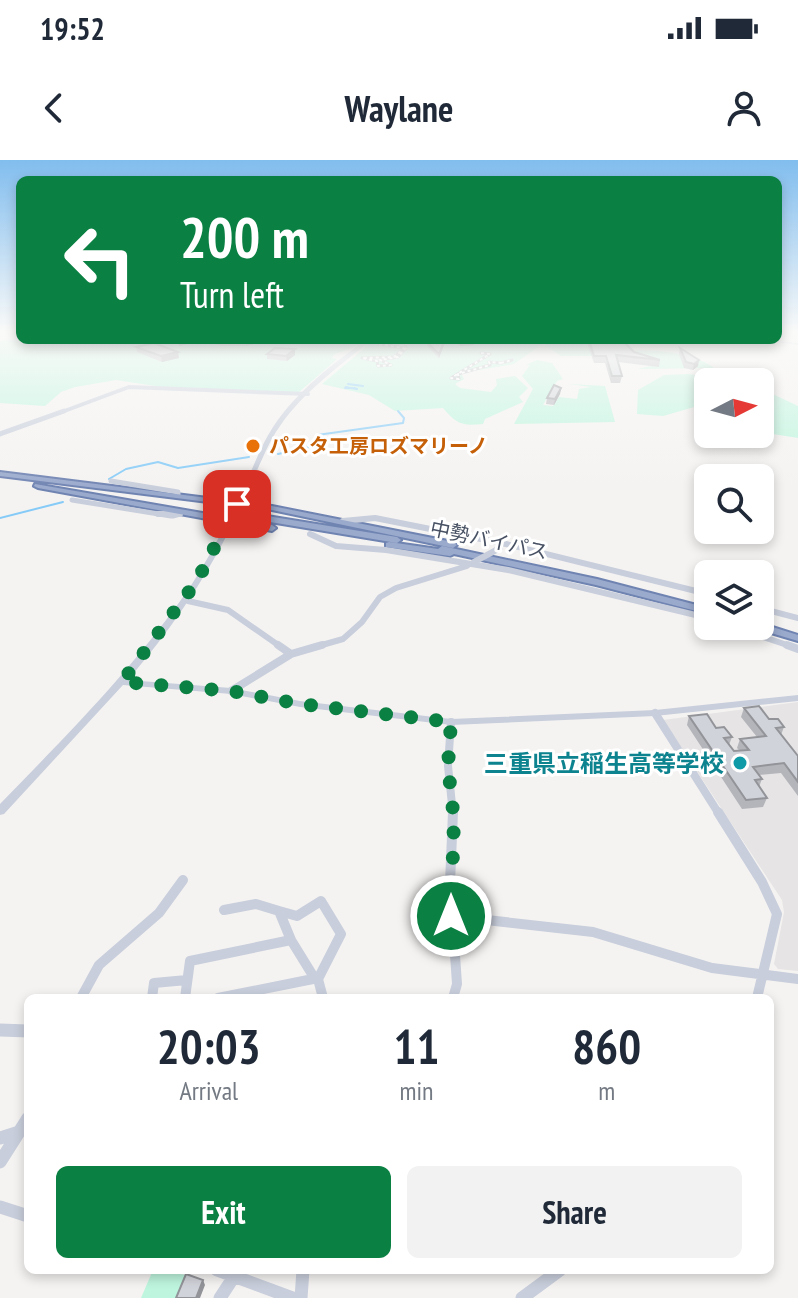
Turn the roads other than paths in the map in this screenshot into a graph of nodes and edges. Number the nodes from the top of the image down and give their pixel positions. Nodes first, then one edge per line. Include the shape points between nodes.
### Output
1 (317, 384) edge
2 (305, 394) junction
3 (0, 434) edge
4 (0, 476) edge
5 (111, 481) dead end
6 (31, 484) junction
7 (178, 495) junction
8 (72, 500) dead end
9 (241, 504) junction
10 (180, 514) junction
11 (343, 521) junction
12 (233, 522) junction
13 (453, 545) junction
14 (500, 548) dead end
15 (473, 561) junction
16 (694, 591) edge
17 (188, 601) junction
18 (694, 604) edge
19 (694, 605) edge
20 (774, 612) edge
21 (694, 614) edge
22 (798, 618) edge
23 (774, 629) edge
24 (798, 637) edge
25 (772, 640) edge
26 (798, 649) edge
27 (291, 654) junction
28 (135, 668) junction
29 (122, 682) junction
30 (231, 691) junction
31 (798, 698) edge
32 (655, 713) junction
33 (451, 722) junction
34 (0, 811) edge
35 (183, 880) dead end
36 (224, 910) dead end
37 (279, 911) junction
38 (451, 916) junction
39 (291, 940) junction
40 (762, 976) junction
41 (316, 979) junction
42 (798, 979) edge
43 (187, 980) junction
44 (83, 994) edge
45 (153, 994) edge
46 (185, 994) edge
47 (239, 994) edge
48 (322, 994) edge
49 (454, 994) edge
50 (758, 994) edge
51 (0, 1030) edge
52 (24, 1031) edge
53 (21, 1137) edge
54 (0, 1138) edge
55 (0, 1162) edge
56 (0, 1207) edge
57 (24, 1215) edge
58 (227, 1274) edge
59 (233, 1274) edge
60 (303, 1274) edge
61 (555, 1274) edge
62 (220, 1298) edge
63 (293, 1298) edge
64 (301, 1298) edge
65 (522, 1298) edge

1 - 2 street
2 - 3 street via 129,387
2 - 9 street
4 - 6 highway
4 - 6 highway via 211,509
4 - 7 highway
5 - 7 street
6 - 10 highway
7 - 9 highway
8 - 10 street
9 - 11 highway
9 - 12 street
10 - 12 highway
11 - 13 highway
11 - 16 street via 360,517 506,544
12 - 15 highway
12 - 17 street
12 - 28 street
13 - 15 highway, 中勢バイパス via 262,516
13 - 18 highway, 中勢バイパス via 599,575
14 - 15 street, bridge
15 - 19 highway, 中勢バイパス
15 - 21 street
15 - 27 street via 396,588 372,605 350,635
17 - 27 street via 228,610
17 - 28 street
20 - 22 street
23 - 24 highway
25 - 26 street
27 - 30 street
28 - 29 street
29 - 30 street
29 - 34 street
30 - 33 street
31 - 32 street
32 - 33 street
32 - 40 street via 777,914
33 - 38 street
35 - 44 street via 159,913 99,965
36 - 37 street via 256,904
37 - 39 street
37 - 41 street via 297,916 321,901 341,934
38 - 40 street via 593,932 712,968
38 - 49 street
39 - 41 street
39 - 43 street via 190,961
40 - 42 street
40 - 50 street
41 - 47 street
41 - 48 street
43 - 45 street via 154,983
43 - 46 street
51 - 52 street
53 - 54 street
53 - 55 street
56 - 57 street
58 - 62 street
59 - 63 street
60 - 64 street
61 - 65 street

